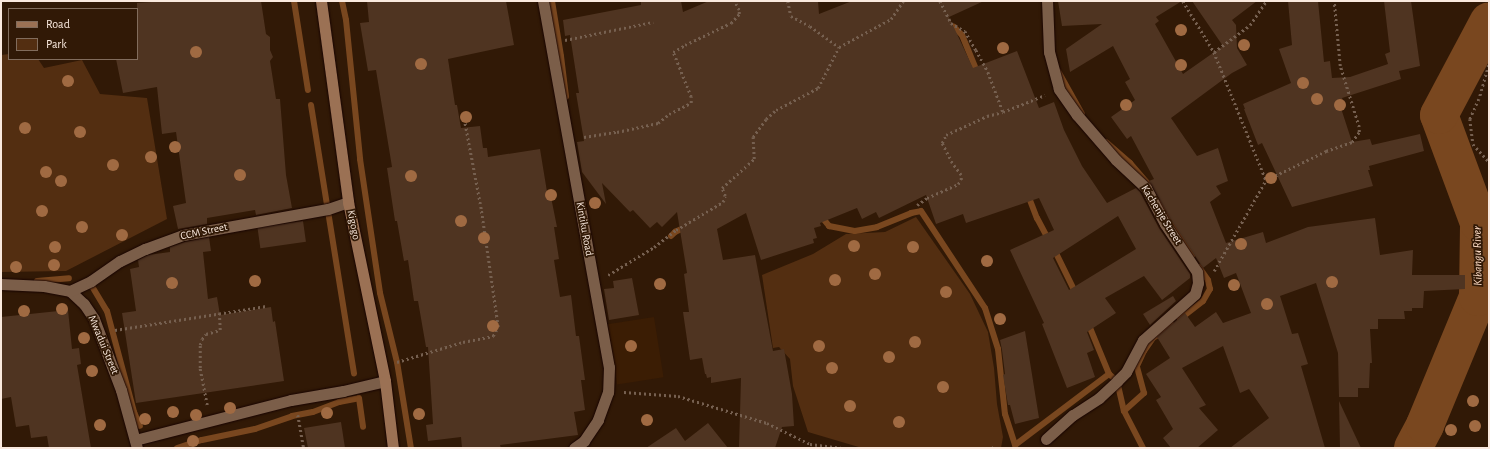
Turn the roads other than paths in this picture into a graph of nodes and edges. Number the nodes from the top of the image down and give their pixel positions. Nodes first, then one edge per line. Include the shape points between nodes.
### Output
1 (321, 1) edge
2 (543, 1) edge
3 (1047, 1) edge
4 (348, 202) junction
5 (1, 284) edge
6 (70, 291) junction
7 (385, 381) junction
8 (1046, 439) dead end
9 (136, 444) edge
10 (393, 448) edge
11 (574, 448) edge

1 - 4 main road, Kigogo
2 - 11 street, Kintiku Road via 609,368 608,392 598,420 584,442
3 - 8 street, Kachenje Street via 1049,52 1059,89 1097,139 1146,188 1165,224 1197,272 1197,291 1143,340 1126,372 1117,381
4 - 6 street, CCM Street via 328,209 183,235 120,261 92,281
4 - 7 main road, Kigogo
5 - 6 street via 44,286
6 - 9 street, Mwadui Street via 84,304 94,319 121,390
7 - 9 street via 291,400
7 - 10 main road, Kigogo

